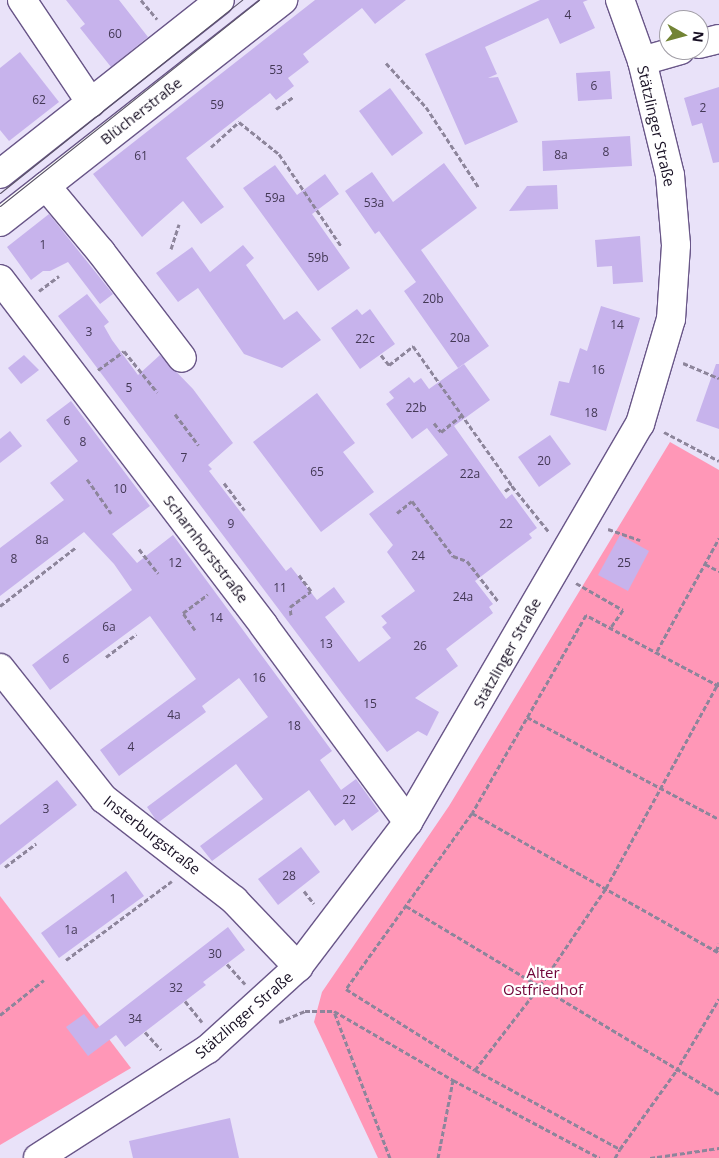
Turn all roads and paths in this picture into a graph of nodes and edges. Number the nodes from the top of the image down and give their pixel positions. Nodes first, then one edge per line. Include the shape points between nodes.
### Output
1 (22, 0) edge
2 (220, 0) edge
3 (283, 0) edge
4 (620, 0) edge
5 (659, 56) edge
6 (642, 61) junction
7 (386, 63) dead end
8 (293, 97) dead end
9 (91, 103) junction
10 (276, 109) dead end
11 (211, 147) dead end
12 (0, 174) edge
13 (46, 186) junction
14 (479, 188) dead end
15 (0, 222) edge
16 (180, 224) dead end
17 (341, 246) dead end
18 (171, 249) dead end
19 (0, 279) edge
20 (381, 354) dead end
21 (661, 354) junction
22 (182, 358) dead end
23 (719, 378) edge
24 (79, 383) junction
25 (157, 392) dead end
26 (175, 414) dead end
27 (462, 415) junction
28 (434, 423) dead end
29 (640, 424) junction
30 (198, 445) dead end
31 (719, 461) edge
32 (87, 479) dead end
33 (224, 483) dead end
34 (512, 486) junction
35 (505, 491) dead end
36 (244, 510) dead end
37 (111, 513) dead end
38 (397, 513) dead end
39 (581, 524) junction
40 (719, 538) edge
41 (640, 540) dead end
42 (75, 548) dead end
43 (139, 549) dead end
44 (559, 561) junction
45 (705, 564) junction
46 (719, 571) edge
47 (158, 573) dead end
48 (299, 574) dead end
49 (229, 579) junction
50 (498, 601) dead end
51 (0, 606) edge
52 (291, 615) dead end
53 (611, 627) junction
54 (194, 630) dead end
55 (136, 634) dead end
56 (657, 651) junction
57 (106, 657) dead end
58 (0, 668) edge
59 (719, 684) edge
60 (526, 717) junction
61 (662, 788) junction
62 (472, 812) junction
63 (719, 819) edge
64 (408, 822) junction
65 (36, 844) dead end
66 (5, 867) dead end
67 (191, 867) junction
68 (606, 888) junction
69 (406, 906) junction
70 (719, 944) edge
71 (717, 952) edge
72 (66, 960) dead end
73 (298, 967) junction
74 (44, 980) dead end
75 (540, 986) junction
76 (719, 999) edge
77 (334, 1011) junction
78 (0, 1015) edge
79 (279, 1022) dead end
80 (475, 1070) junction
81 (676, 1071) junction
82 (453, 1080) junction
83 (719, 1094) edge
84 (719, 1148) edge
85 (620, 1149) junction
86 (38, 1158) edge
87 (390, 1158) edge
88 (438, 1158) edge
89 (600, 1158) edge
90 (615, 1158) edge
91 (650, 1158) edge

1 - 9 street
2 - 9 street
3 - 13 street, Blücherstraße
4 - 6 street, Stätzlinger Straße
5 - 6 street
6 - 21 street, Stätzlinger Straße via 670,175 676,245 671,319
7 - 14 path via 426,107
8 - 10 path
9 - 12 street
11 - 17 path via 239,122 279,154
13 - 15 street, Blücherstraße
13 - 22 street
16 - 18 path
19 - 24 street, Scharnhorststraße
20 - 27 path via 388,365 413,346
21 - 23 path
21 - 29 street, Stätzlinger Straße
24 - 25 path via 124,351
24 - 49 street, Scharnhorststraße
26 - 30 path
27 - 28 path via 440,432
27 - 34 path
29 - 31 path via 672,435
29 - 39 street, Stätzlinger Straße
32 - 37 path
33 - 36 path
34 - 35 path
34 - 44 path
38 - 50 path via 412,501 453,556 467,561
39 - 41 path via 616,530
39 - 44 street, Stätzlinger Straße
40 - 45 path
42 - 51 path
43 - 47 path
44 - 53 path via 623,610
44 - 64 street, Stätzlinger Straße
45 - 46 path
45 - 56 path
48 - 52 path via 311,591 290,607
49 - 54 path via 183,614
49 - 64 street, Scharnhorststraße
53 - 56 path
53 - 60 path via 586,615
55 - 57 path
56 - 59 path
58 - 67 street, Insterburgstraße via 104,799
59 - 61 path
60 - 61 path
60 - 62 path
61 - 63 path
61 - 68 path
62 - 68 path
62 - 69 path
64 - 73 street, Stätzlinger Straße
65 - 66 path
67 - 72 path
67 - 73 street, Insterburgstraße via 234,900
68 - 71 path
68 - 75 path
69 - 75 path
69 - 80 path via 346,989
70 - 71 path
73 - 86 street, Stätzlinger Straße via 208,1049
74 - 78 path
75 - 80 path
75 - 81 path
76 - 81 path
77 - 79 path via 304,1011
77 - 82 path
77 - 87 path
80 - 85 path
81 - 83 path
81 - 85 path
82 - 88 path
82 - 89 path
84 - 91 path
85 - 90 path

